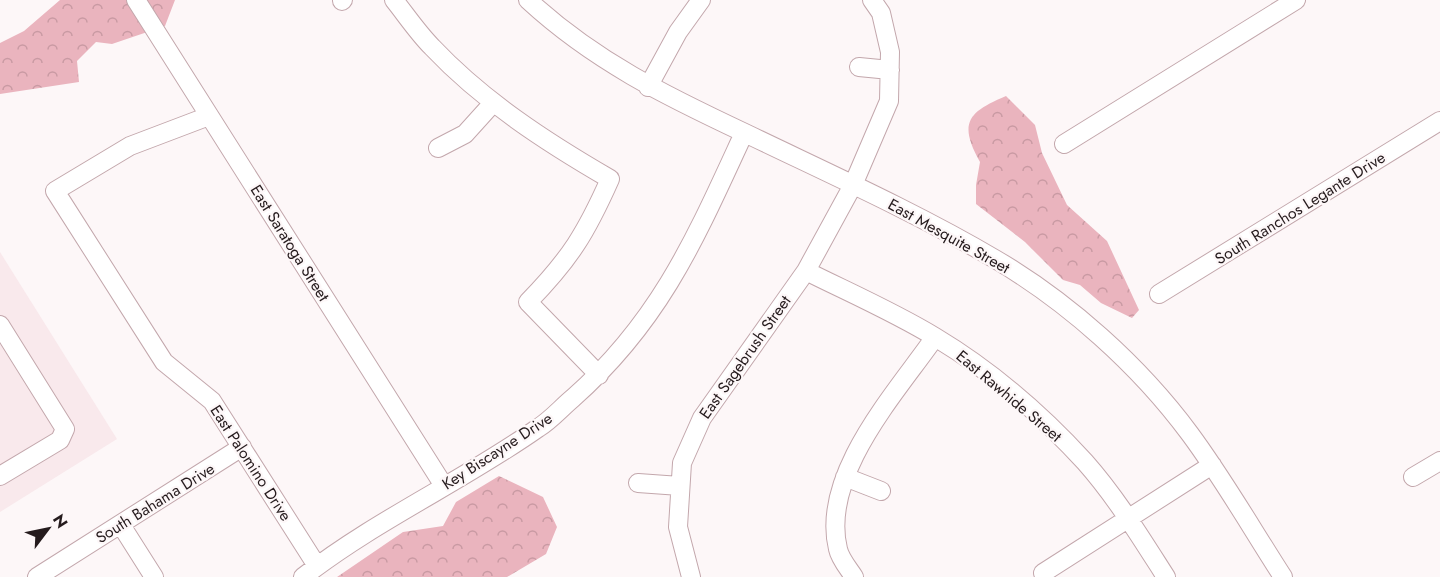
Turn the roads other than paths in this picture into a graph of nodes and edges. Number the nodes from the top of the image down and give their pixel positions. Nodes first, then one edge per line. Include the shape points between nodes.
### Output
1 (136, 0) edge
2 (394, 0) edge
3 (528, 0) edge
4 (700, 0) edge
5 (872, 0) edge
6 (1296, 0) edge
7 (859, 67) dead end
8 (890, 70) junction
9 (648, 87) junction
10 (493, 103) junction
11 (209, 116) junction
12 (1440, 121) edge
13 (744, 133) junction
14 (1064, 144) dead end
15 (438, 148) dead end
16 (853, 185) junction
17 (806, 270) junction
18 (1159, 294) dead end
19 (0, 325) edge
20 (935, 337) junction
21 (600, 375) junction
22 (242, 447) junction
23 (1440, 460) edge
24 (1212, 465) junction
25 (0, 476) edge
26 (845, 477) junction
27 (1413, 477) dead end
28 (638, 483) dead end
29 (444, 486) junction
30 (680, 486) junction
31 (881, 490) dead end
32 (1129, 519) junction
33 (120, 525) junction
34 (310, 572) edge
35 (1043, 573) dead end
36 (37, 577) edge
37 (154, 577) edge
38 (691, 577) edge
39 (854, 577) edge
40 (1166, 577) edge
41 (1283, 577) edge

1 - 11 street, East Saratoga Street
2 - 10 street via 432,47
3 - 9 street, East Mesquite Street via 586,48
4 - 9 street
5 - 8 street, East Sagebrush Street via 881,13
6 - 14 street
7 - 8 street
8 - 16 street, East Sagebrush Street via 889,101
9 - 13 street, East Mesquite Street
10 - 15 street via 465,134
10 - 21 street via 548,143 610,179 587,231 559,270 528,302
11 - 22 street, East Palomino Drive via 130,146 55,191 164,362 212,401
11 - 29 street, East Saratoga Street
12 - 18 street, South Ranchos Legante Drive
13 - 16 street, East Mesquite Street
13 - 21 street, Key Biscayne Drive via 670,284 646,321
16 - 17 street, East Sagebrush Street
16 - 24 street, East Mesquite Street via 974,247 1052,298 1133,369 1188,431
17 - 20 street, East Rawhide Street
17 - 30 street, East Sagebrush Street via 702,418 682,463
19 - 25 street via 65,429 60,440
20 - 26 street via 860,445
20 - 32 street, East Rawhide Street via 1043,420 1086,463
21 - 29 street, Key Biscayne Drive via 539,428
22 - 33 street, South Bahama Drive
22 - 34 street, East Palomino Drive
23 - 27 street
24 - 32 street
24 - 41 street, East Mesquite Street
26 - 31 street
26 - 39 street via 834,522 838,552
28 - 30 street
29 - 34 street, Key Biscayne Drive
30 - 38 street, East Sagebrush Street via 678,527
32 - 35 street
32 - 40 street, East Rawhide Street
33 - 36 street, South Bahama Drive
33 - 37 street

